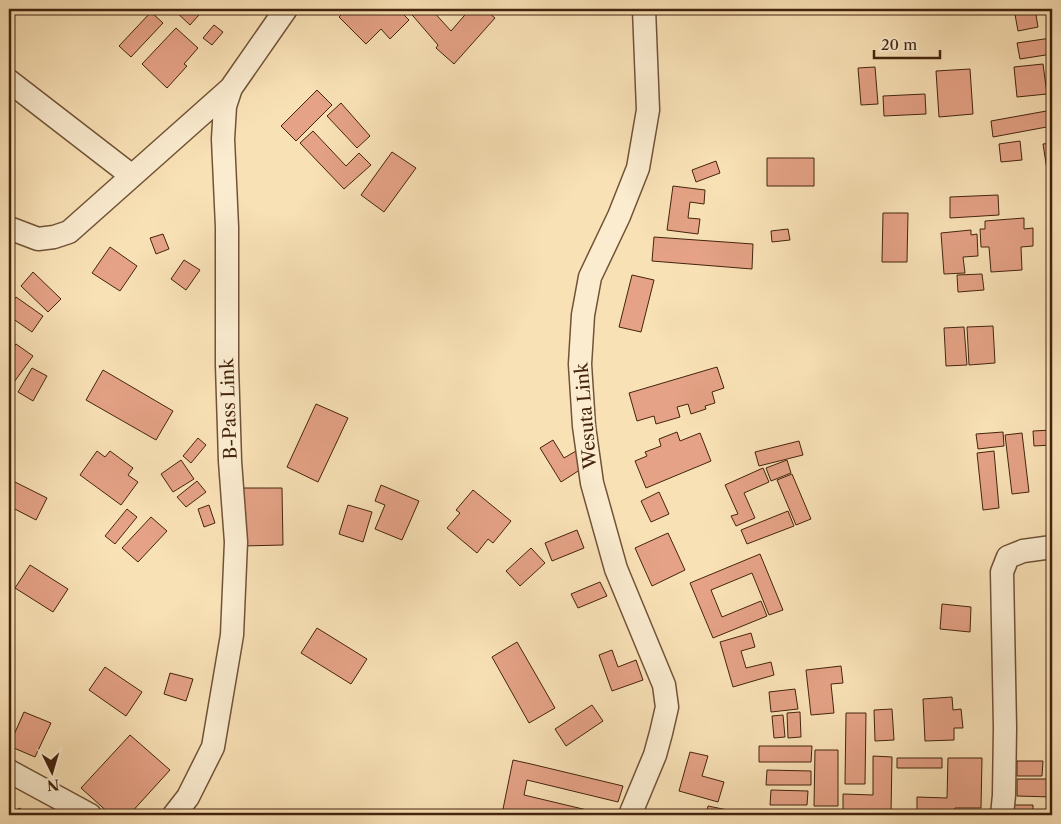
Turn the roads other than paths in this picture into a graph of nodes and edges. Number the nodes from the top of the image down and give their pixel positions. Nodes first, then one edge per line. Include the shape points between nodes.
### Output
1 (286, 9) edge
2 (644, 9) edge
3 (9, 82) edge
4 (231, 88) junction
5 (132, 176) junction
6 (9, 228) edge
7 (1052, 547) edge
8 (9, 771) edge
9 (90, 815) edge
10 (174, 815) edge
11 (630, 815) edge
12 (1002, 815) edge

1 - 4 street, B-Pass Link
2 - 11 street, Wesuta Link via 648,110 638,168 590,277 583,315 580,364 592,483 616,570 664,685 667,707 655,755
3 - 5 street
4 - 5 street
4 - 10 street, B-Pass Link via 225,106 223,139 230,461 236,542 232,635 213,747 188,797
5 - 6 street via 69,232 38,239
7 - 12 street via 1023,550 1008,557 1002,572 1005,728
8 - 9 street

